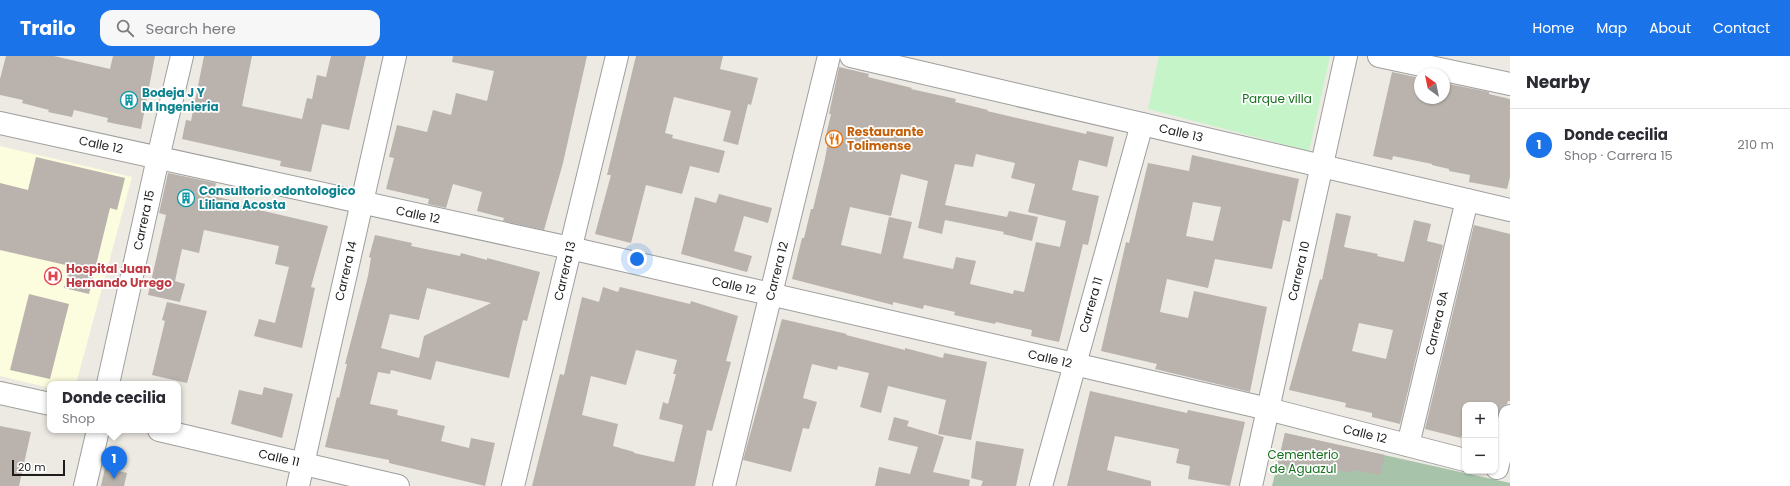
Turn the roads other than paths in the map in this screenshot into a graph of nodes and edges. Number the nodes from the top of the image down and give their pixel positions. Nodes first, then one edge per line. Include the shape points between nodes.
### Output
1 (182, 56) edge
2 (394, 56) edge
3 (617, 56) edge
4 (829, 56) edge
5 (851, 56) edge
6 (1346, 56) edge
7 (1379, 56) edge
8 (1510, 84) edge
9 (0, 123) edge
10 (1142, 124) junction
11 (158, 158) junction
12 (1322, 166) junction
13 (1467, 200) junction
14 (362, 202) junction
15 (1510, 210) edge
16 (570, 248) junction
17 (771, 295) junction
18 (1074, 364) junction
19 (109, 381) edge
20 (0, 393) edge
21 (47, 403) edge
22 (1268, 409) junction
23 (1510, 416) edge
24 (97, 433) edge
25 (172, 433) edge
26 (1408, 445) junction
27 (1462, 459) edge
28 (303, 464) junction
29 (1501, 469) edge
30 (85, 486) edge
31 (298, 486) edge
32 (398, 486) edge
33 (513, 486) edge
34 (724, 486) edge
35 (1041, 486) edge
36 (1251, 486) edge

1 - 11 street, Carrera 15
2 - 14 street, Carrera 14
3 - 16 street, Carrera 13
4 - 17 street, Carrera 12
5 - 10 street, Calle 13
6 - 12 street, Carrera 10
7 - 8 street
9 - 11 street, Calle 12
10 - 12 street, Calle 13
10 - 18 street, Carrera 11
11 - 14 street, Calle 12
11 - 19 street, Carrera 15
12 - 13 street, Calle 13
12 - 22 street, Carrera 10
13 - 15 street, Calle 13
13 - 26 street, Carrera 9A
14 - 16 street, Calle 12
14 - 28 street, Carrera 14
16 - 17 street, Calle 12
16 - 33 street, Carrera 13
17 - 18 street, Calle 12
17 - 34 street, Carrera 12
18 - 22 street, Calle 12
18 - 35 street, Carrera 11
20 - 21 street
22 - 26 street, Calle 12
22 - 36 street, Carrera 10
23 - 29 street
24 - 30 street
25 - 28 street, Calle 11
26 - 27 street, Calle 12
28 - 31 street, Carrera 14
28 - 32 street, Calle 11

